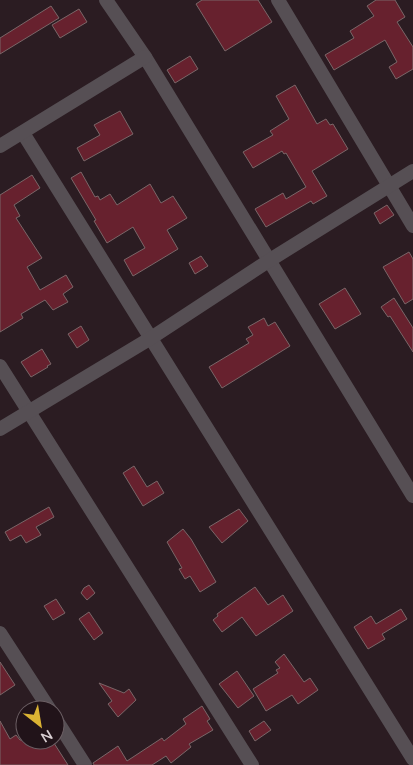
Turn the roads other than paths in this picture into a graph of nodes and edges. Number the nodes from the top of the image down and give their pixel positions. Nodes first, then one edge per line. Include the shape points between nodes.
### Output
1 (106, 0) edge
2 (278, 0) edge
3 (145, 57) junction
4 (23, 132) junction
5 (0, 146) edge
6 (413, 171) edge
7 (389, 186) junction
8 (413, 226) edge
9 (270, 260) junction
10 (151, 338) junction
11 (0, 366) edge
12 (28, 412) junction
13 (0, 429) edge
14 (413, 496) edge
15 (0, 633) edge
16 (44, 700) edge
17 (65, 734) edge
18 (413, 759) edge
19 (85, 765) edge
20 (252, 765) edge

1 - 3 street
2 - 7 street
3 - 4 street
3 - 9 street
4 - 5 street
4 - 10 street
6 - 7 street
7 - 8 street
7 - 9 street
9 - 10 street
9 - 14 street
10 - 12 street
10 - 18 street
11 - 12 street
12 - 13 street
12 - 20 street
15 - 16 street
17 - 19 street

